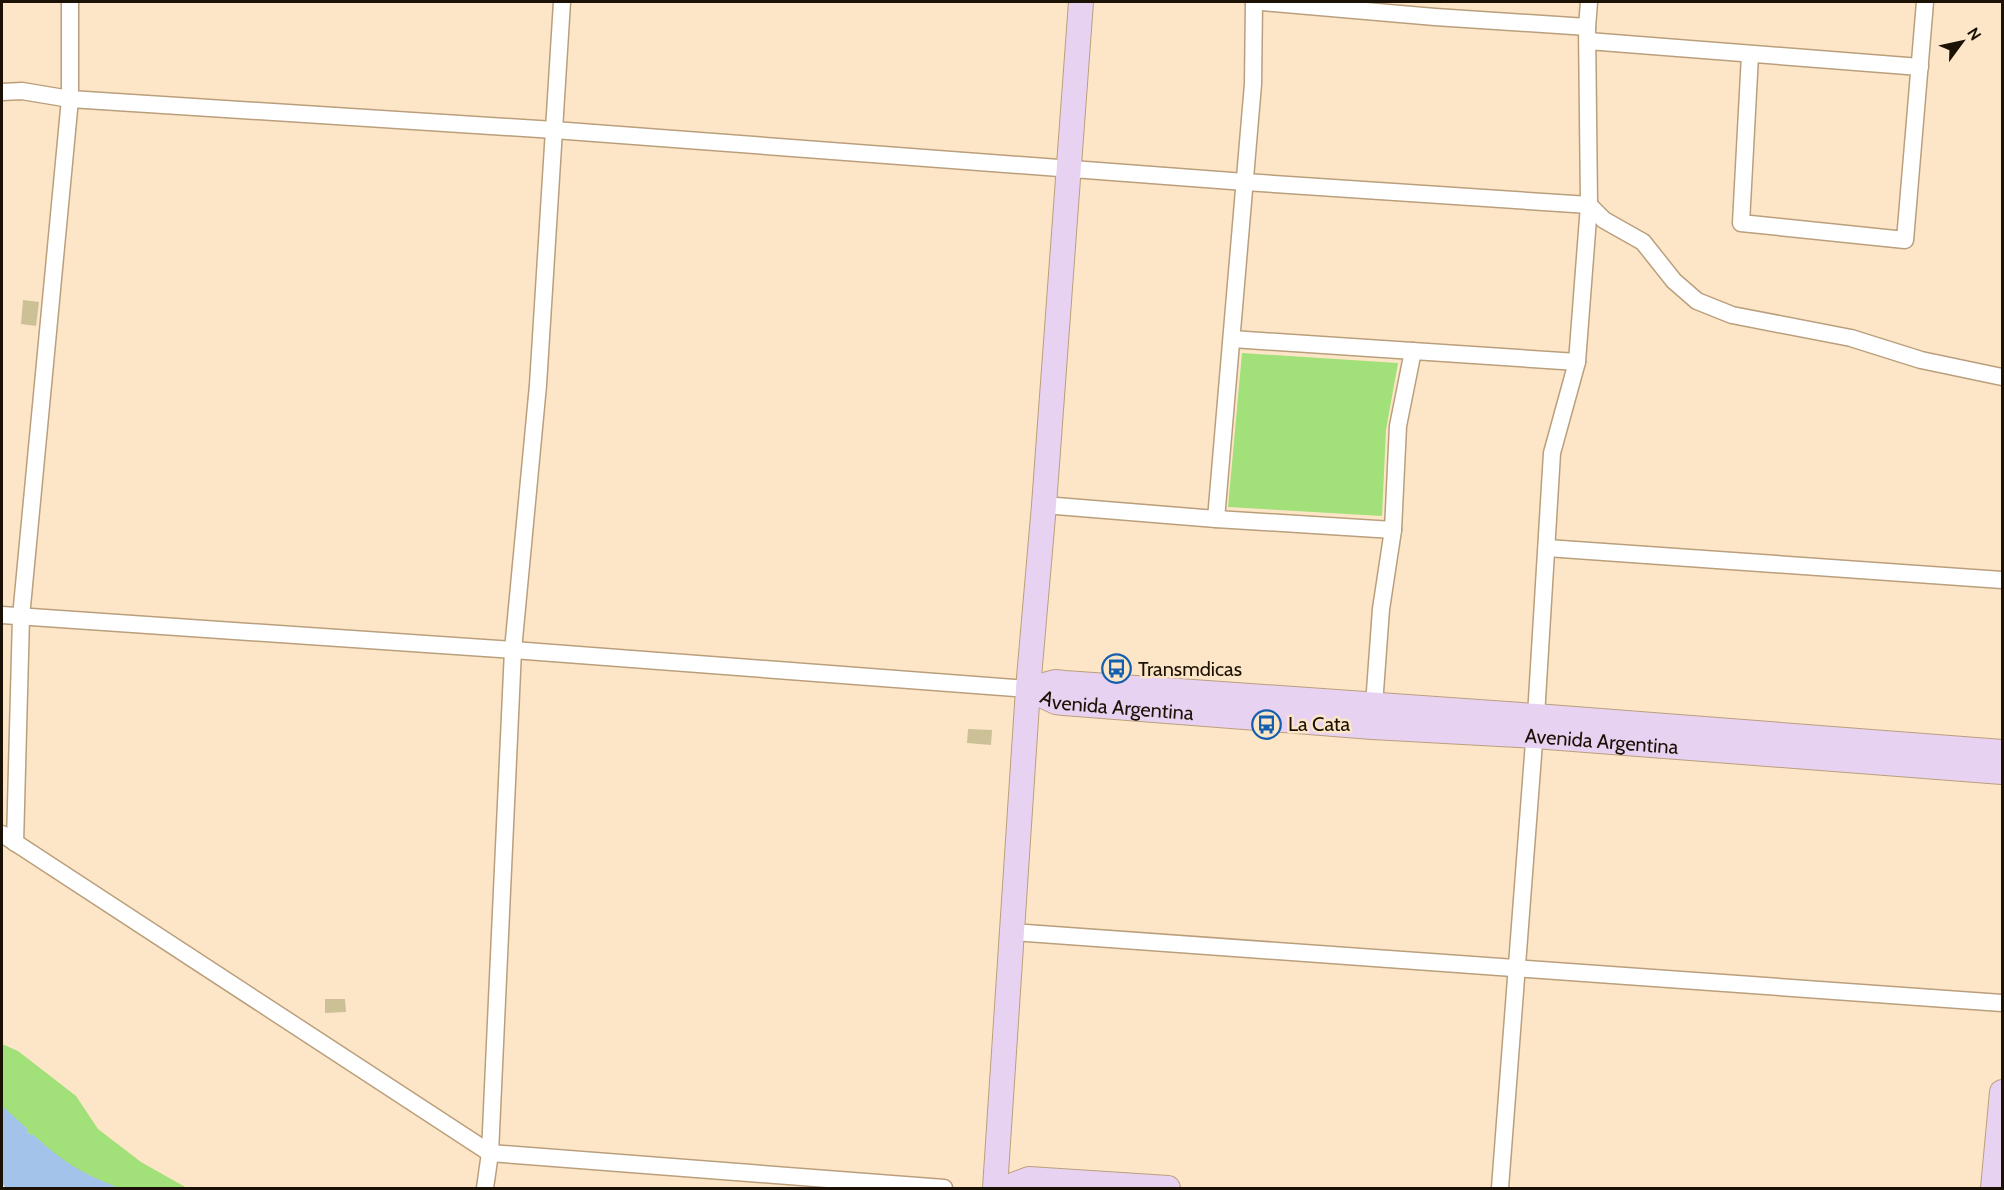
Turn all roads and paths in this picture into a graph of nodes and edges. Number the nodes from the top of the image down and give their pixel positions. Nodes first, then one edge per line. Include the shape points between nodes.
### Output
1 (70, 2) edge
2 (562, 2) edge
3 (1081, 2) edge
4 (1254, 2) edge
5 (1262, 2) edge
6 (1589, 2) edge
7 (1924, 2) edge
8 (1434, 9) edge
9 (1588, 34) junction
10 (1750, 55) junction
11 (1920, 67) junction
12 (2, 92) edge
13 (70, 99) junction
14 (554, 130) junction
15 (1069, 169) junction
16 (1245, 182) junction
17 (1589, 205) junction
18 (1232, 339) junction
19 (1413, 351) junction
20 (1577, 362) junction
21 (2002, 377) edge
22 (1044, 505) junction
23 (1216, 519) junction
24 (1393, 530) junction
25 (1547, 548) junction
26 (2002, 580) edge
27 (2, 615) edge
28 (21, 617) junction
29 (513, 650) junction
30 (1028, 689) junction
31 (1374, 705) junction
32 (1535, 726) junction
33 (2002, 752) edge
34 (2002, 772) edge
35 (8, 838) edge
36 (1012, 932) junction
37 (1518, 969) junction
38 (2002, 1003) edge
39 (2002, 1092) edge
40 (490, 1153) junction
41 (485, 1188) edge
42 (944, 1188) edge
43 (995, 1188) edge
44 (1005, 1188) edge
45 (1165, 1188) edge
46 (1500, 1188) edge
47 (1993, 1188) edge

1 - 13 street
2 - 14 street
3 - 15 main road
4 - 16 street via 1253,84
5 - 8 street
6 - 9 street
7 - 11 street
8 - 9 street
9 - 10 street
9 - 17 street
10 - 11 street
10 - 11 street via 1741,223 1905,240
12 - 13 street via 22,91
13 - 14 street
13 - 28 street
14 - 15 street
14 - 29 street via 538,385
15 - 16 street
15 - 22 main road
16 - 17 street
16 - 18 street
17 - 20 street
17 - 21 street via 1605,220 1643,242 1674,281 1697,301 1732,315 1851,338 1921,360
18 - 19 street
18 - 23 street
19 - 20 street
19 - 24 street via 1398,426
20 - 25 street via 1552,453
22 - 23 street
22 - 30 main road
23 - 24 street
24 - 31 street via 1381,609
25 - 26 street
25 - 32 street
27 - 28 street
28 - 29 street
28 - 35 street
29 - 30 street
29 - 40 street
30 - 31 main road, Avenida Argentina via 1055,682
30 - 32 main road, Avenida Argentina via 1064,703 1361,726
30 - 36 main road
31 - 32 main road, Avenida Argentina
32 - 33 main road, Avenida Argentina
32 - 34 main road, Avenida Argentina
32 - 37 street
35 - 40 street
36 - 37 street
36 - 43 main road
37 - 38 street
37 - 46 street
39 - 47 main road
40 - 41 street
40 - 42 street
44 - 45 main road via 1029,1179

